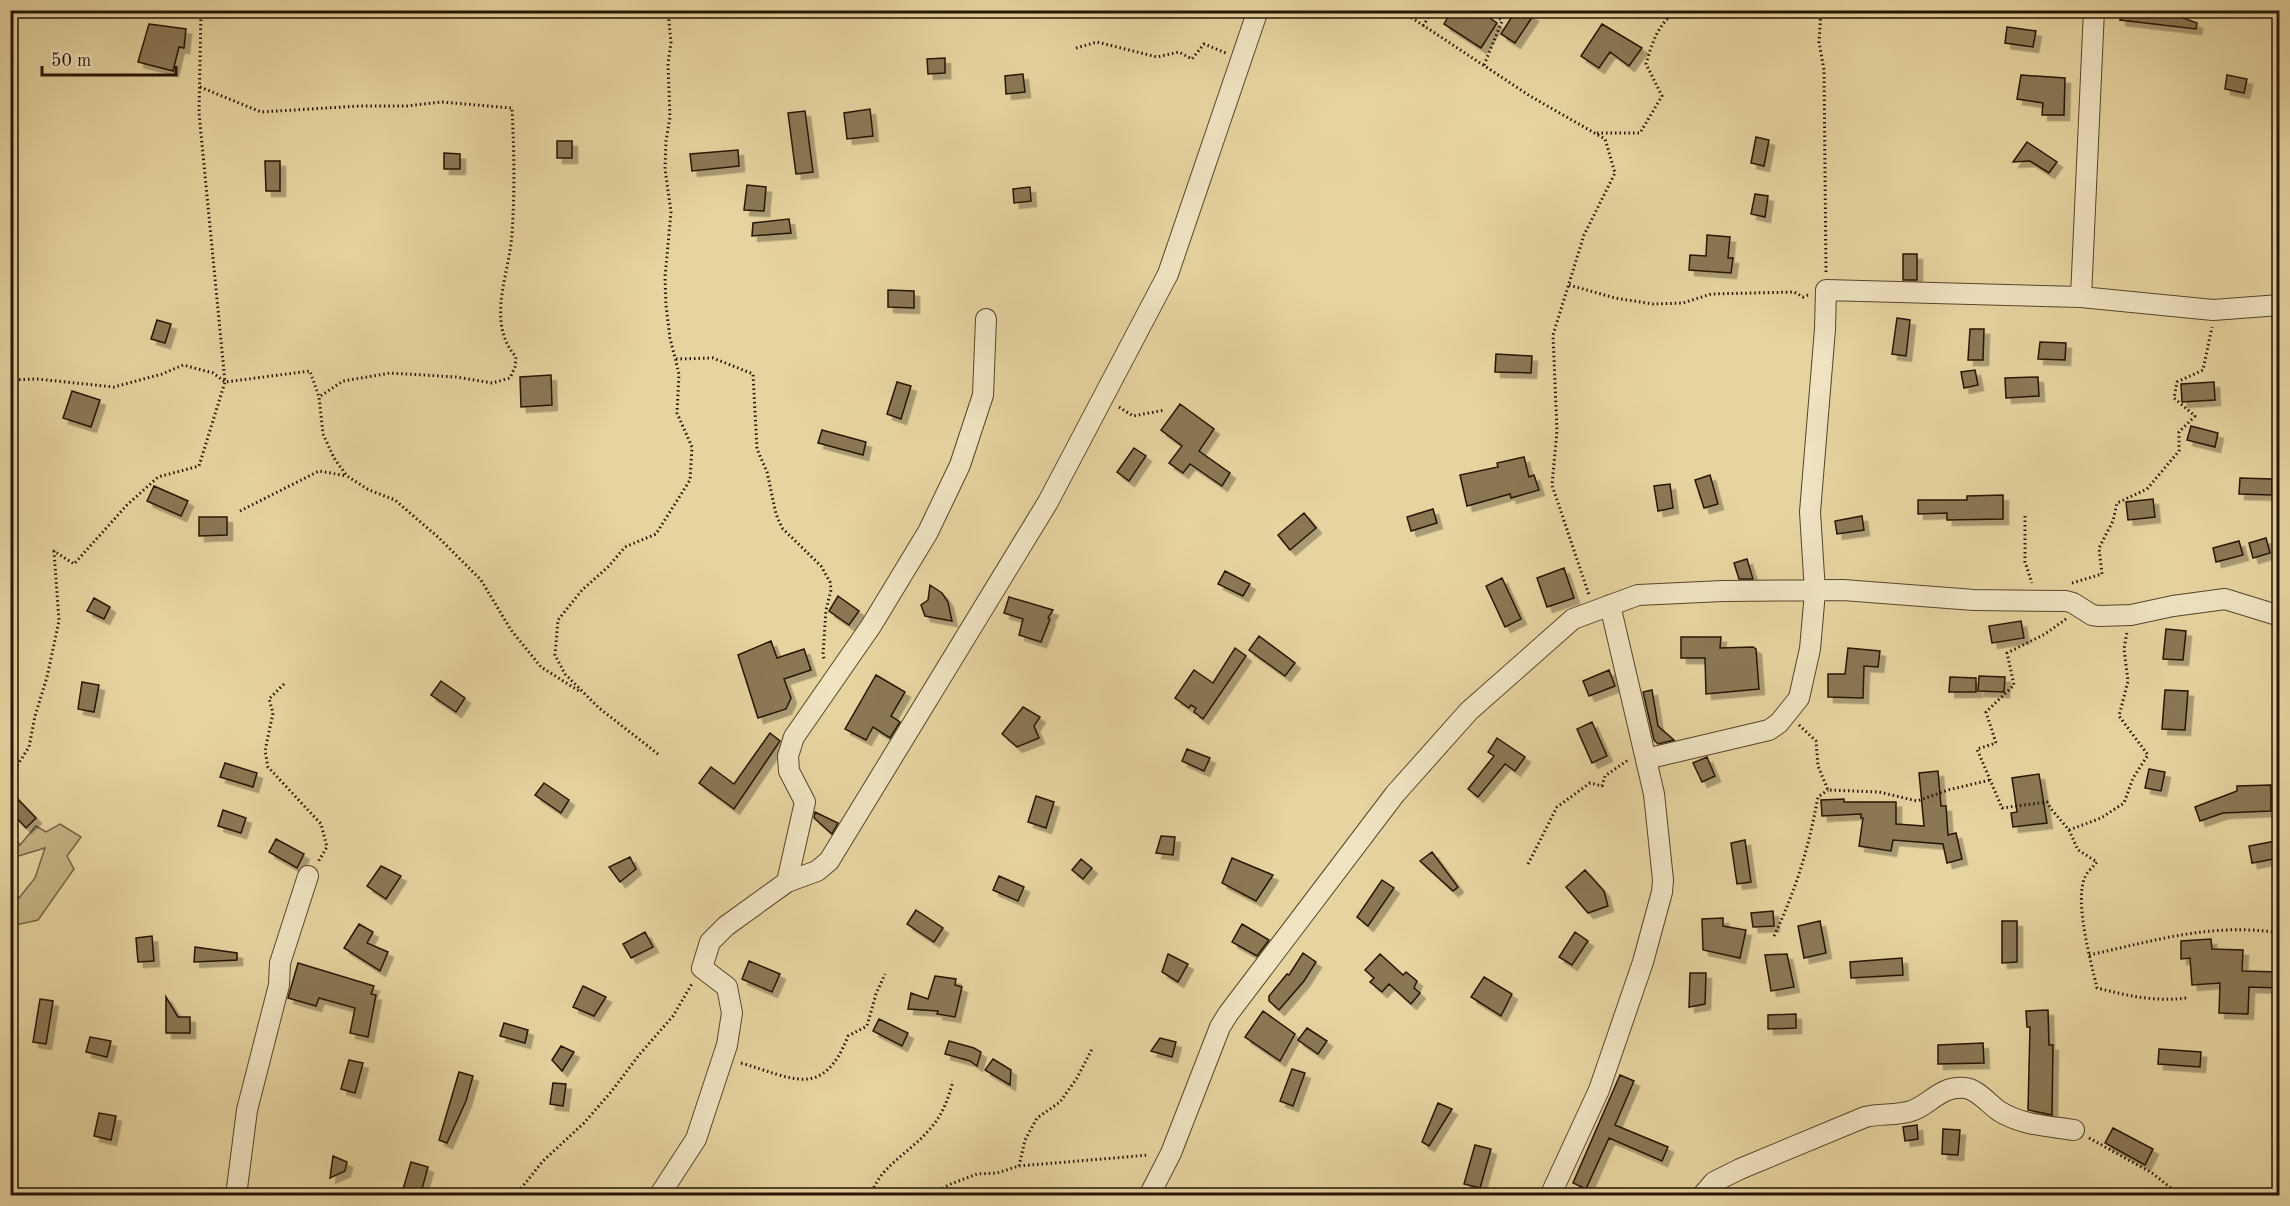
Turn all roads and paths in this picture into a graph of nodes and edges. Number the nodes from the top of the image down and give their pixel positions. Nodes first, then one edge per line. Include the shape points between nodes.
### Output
1 (201, 10) edge
2 (1258, 10) edge
3 (1400, 10) edge
4 (1433, 10) edge
5 (1492, 10) edge
6 (1680, 10) edge
7 (1821, 10) edge
8 (2094, 10) edge
9 (668, 11) edge
10 (1423, 26) junction
11 (1076, 48) dead end
12 (1241, 59) junction
13 (1484, 65) junction
14 (200, 87) junction
15 (1595, 133) junction
16 (1569, 285) junction
17 (1826, 290) junction
18 (2081, 297) junction
19 (2280, 305) edge
20 (2213, 310) junction
21 (986, 319) dead end
22 (676, 359) junction
23 (10, 380) edge
24 (225, 382) junction
25 (319, 397) junction
26 (1102, 402) junction
27 (1165, 410) dead end
28 (347, 476) junction
29 (240, 511) dead end
30 (2025, 516) dead end
31 (1815, 592) junction
32 (2038, 602) junction
33 (2077, 605) junction
34 (1602, 608) junction
35 (2131, 615) junction
36 (2280, 616) edge
37 (284, 684) dead end
38 (831, 684) junction
39 (586, 696) junction
40 (1799, 698) junction
41 (1644, 753) junction
42 (658, 754) dead end
43 (10, 777) edge
44 (1990, 780) junction
45 (1828, 790) junction
46 (2069, 830) junction
47 (1528, 864) dead end
48 (308, 876) joint
49 (787, 882) junction
50 (2280, 933) edge
51 (1774, 936) dead end
52 (2089, 955) junction
53 (702, 968) junction
54 (885, 974) dead end
55 (2187, 998) dead end
56 (1092, 1049) dead end
57 (721, 1061) junction
58 (953, 1081) dead end
59 (2074, 1130) joint
60 (1171, 1153) junction
61 (1019, 1166) junction
62 (518, 1192) dead end
63 (236, 1196) edge
64 (659, 1196) edge
65 (871, 1196) edge
66 (931, 1196) edge
67 (1149, 1196) edge
68 (1550, 1196) edge
69 (1702, 1196) edge
70 (2181, 1196) edge

1 - 14 path
2 - 12 street
3 - 10 path
4 - 10 path
5 - 13 path via 1502,21
6 - 15 path via 1654,36 1646,64 1662,96 1640,133
7 - 17 path
8 - 18 street
9 - 22 path via 670,117 665,169 671,200 666,305
10 - 13 path
11 - 12 path via 1097,42 1157,57 1179,52 1192,59 1204,44
12 - 26 street via 1168,274
13 - 15 path
14 - 24 path via 199,113
14 - 25 path via 261,112 441,102 512,108 513,233 500,294 505,339 516,357 510,378 492,383 390,373 344,381
15 - 16 path via 1605,139 1615,173 1584,236
16 - 17 path via 1653,304 1683,303 1711,294 1794,292 1803,297
16 - 34 path via 1553,335 1557,431 1552,485
17 - 18 street
17 - 31 street via 1810,512
18 - 20 street
19 - 20 street
20 - 33 path via 2203,370 2177,382 2174,398 2195,416 2179,432 2179,451 2147,489 2117,503 2100,548 2102,574 2072,582
21 - 38 street via 983,395 960,465 922,542 872,626
22 - 38 path via 712,358 753,374 757,449 767,472 776,514 782,528 821,566 830,582 823,654
22 - 39 path via 677,413 692,447 690,480 656,534 625,547 558,620 555,655 565,674
23 - 24 path via 114,387 183,364 213,373
24 - 25 path via 310,371
24 - 43 path via 199,466 158,477 74,564 54,550 59,621 29,747
25 - 28 path via 323,434
26 - 27 path via 1133,416
26 - 49 street via 1048,502 829,861 817,871
28 - 29 path via 319,471
28 - 39 path via 395,500 439,538 481,580 511,630 541,667
30 - 32 path via 2025,562
31 - 32 street via 1843,590
31 - 34 street via 1638,595
31 - 40 street via 1810,649
32 - 33 street
33 - 35 street via 2092,615
33 - 44 path via 2045,634 2007,653 2014,685 1986,712 1996,743 1977,749
34 - 41 street
34 - 60 street via 1573,619 1469,711 1395,794 1228,1014
35 - 36 street via 2225,599
35 - 46 path via 2124,649 2128,681 2119,716 2148,755 2133,778 2124,803 2101,818
37 - 48 path via 269,699 273,713 265,751 268,767 321,824 327,847
38 - 49 street via 794,737 788,756 789,771 805,802
39 - 42 path
40 - 41 street via 1769,730
40 - 45 path via 1799,725 1816,741 1818,766
41 - 47 path via 1605,776 1602,786 1590,783 1557,807
41 - 68 street via 1654,795 1662,892 1643,962 1599,1090
44 - 45 path via 1917,801 1879,792
44 - 46 path via 2002,808 2047,802
45 - 51 path via 1818,797 1808,850
46 - 52 path via 2078,850 2097,862 2085,877 2080,899
48 - 63 street via 280,963 279,985 247,1110
49 - 53 street via 710,942
50 - 52 path via 2217,929
52 - 55 path via 2097,988 2161,1001
53 - 57 street via 727,987 732,1013 728,1045
53 - 62 path via 673,1016 611,1092
54 - 57 path via 867,1026 848,1036 841,1055 821,1075 803,1081 738,1062
56 - 61 path via 1060,1102 1037,1118 1025,1140
57 - 64 street via 696,1139
58 - 65 path via 947,1103 928,1131 897,1158 873,1186
59 - 69 street via 2015,1120 1973,1090 1945,1091 1909,1112 1865,1117 1740,1169 1714,1182
59 - 70 path via 2152,1173
60 - 61 path
60 - 67 street
61 - 66 path via 977,1174

